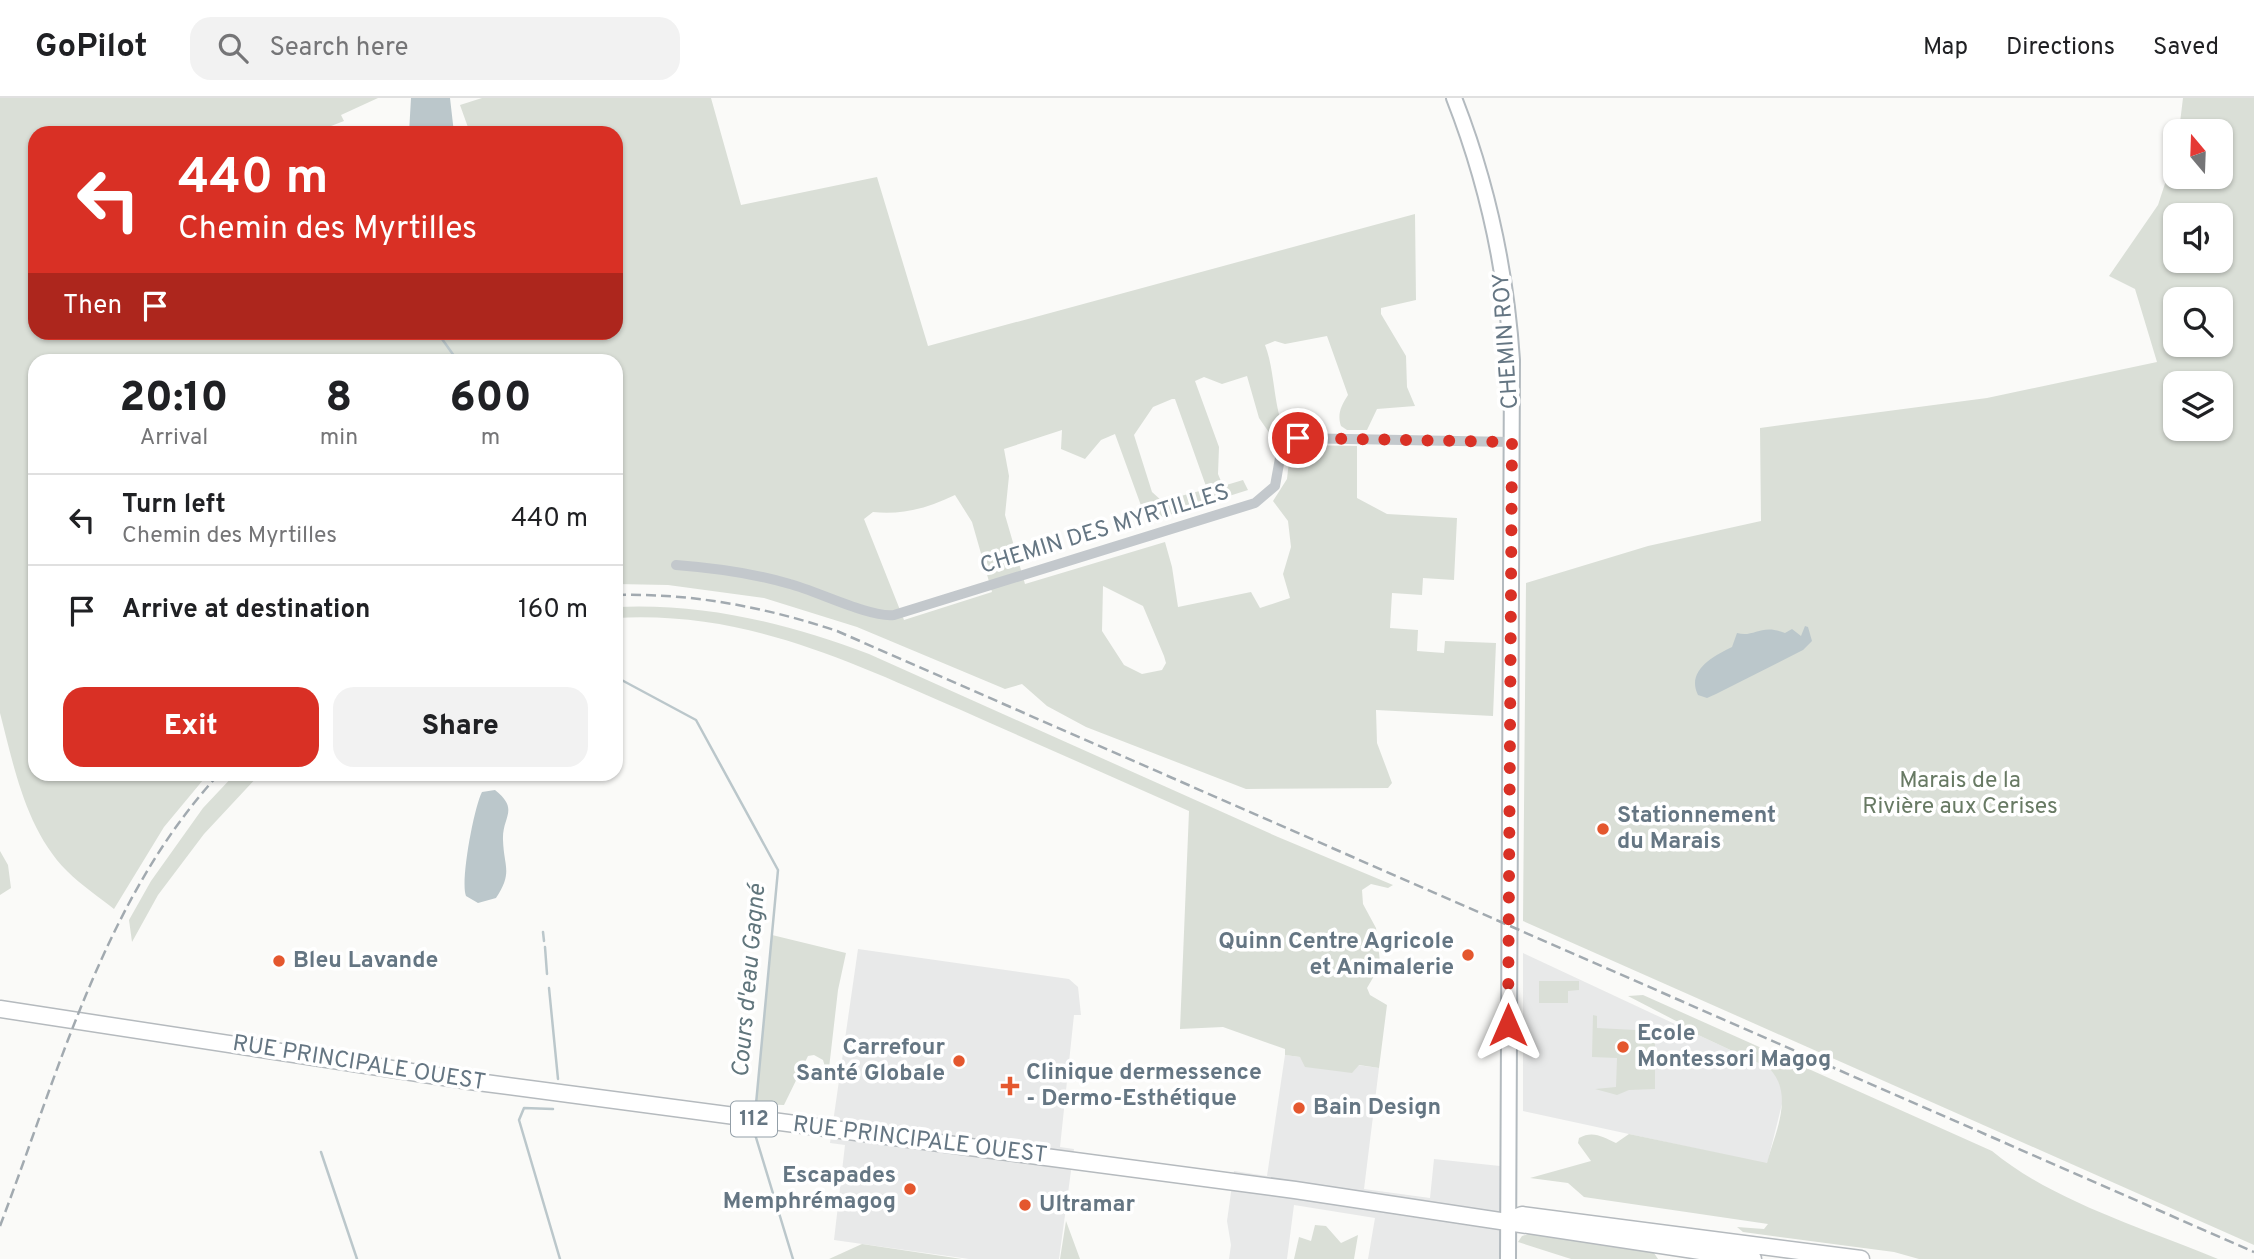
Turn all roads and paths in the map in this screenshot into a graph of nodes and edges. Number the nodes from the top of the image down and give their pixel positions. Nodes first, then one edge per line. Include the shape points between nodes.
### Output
1 (1454, 98) edge
2 (1512, 442) junction
3 (676, 565) dead end
4 (0, 1009) edge
5 (1509, 1220) junction
6 (1669, 1247) edge
7 (1508, 1259) edge
8 (1753, 1259) edge
9 (1861, 1259) edge

1 - 2 street, CHEMIN ROY via 1480,172 1499,253 1511,336
2 - 3 street, CHEMIN DES MYRTILLES via 1293,438 1282,447 1275,486 1255,503 894,615 876,614 758,576
2 - 5 street, CHEMIN ROY
4 - 5 main road, RUE PRINCIPALE OUEST / 112 via 483,1083
5 - 6 main road, RUE PRINCIPALE OUEST / 112 via 1522,1215
5 - 7 street, CHEMIN ROY
6 - 8 main road, RUE PRINCIPALE OUEST / 112
6 - 9 main road, RUE PRINCIPALE OUEST / 112

